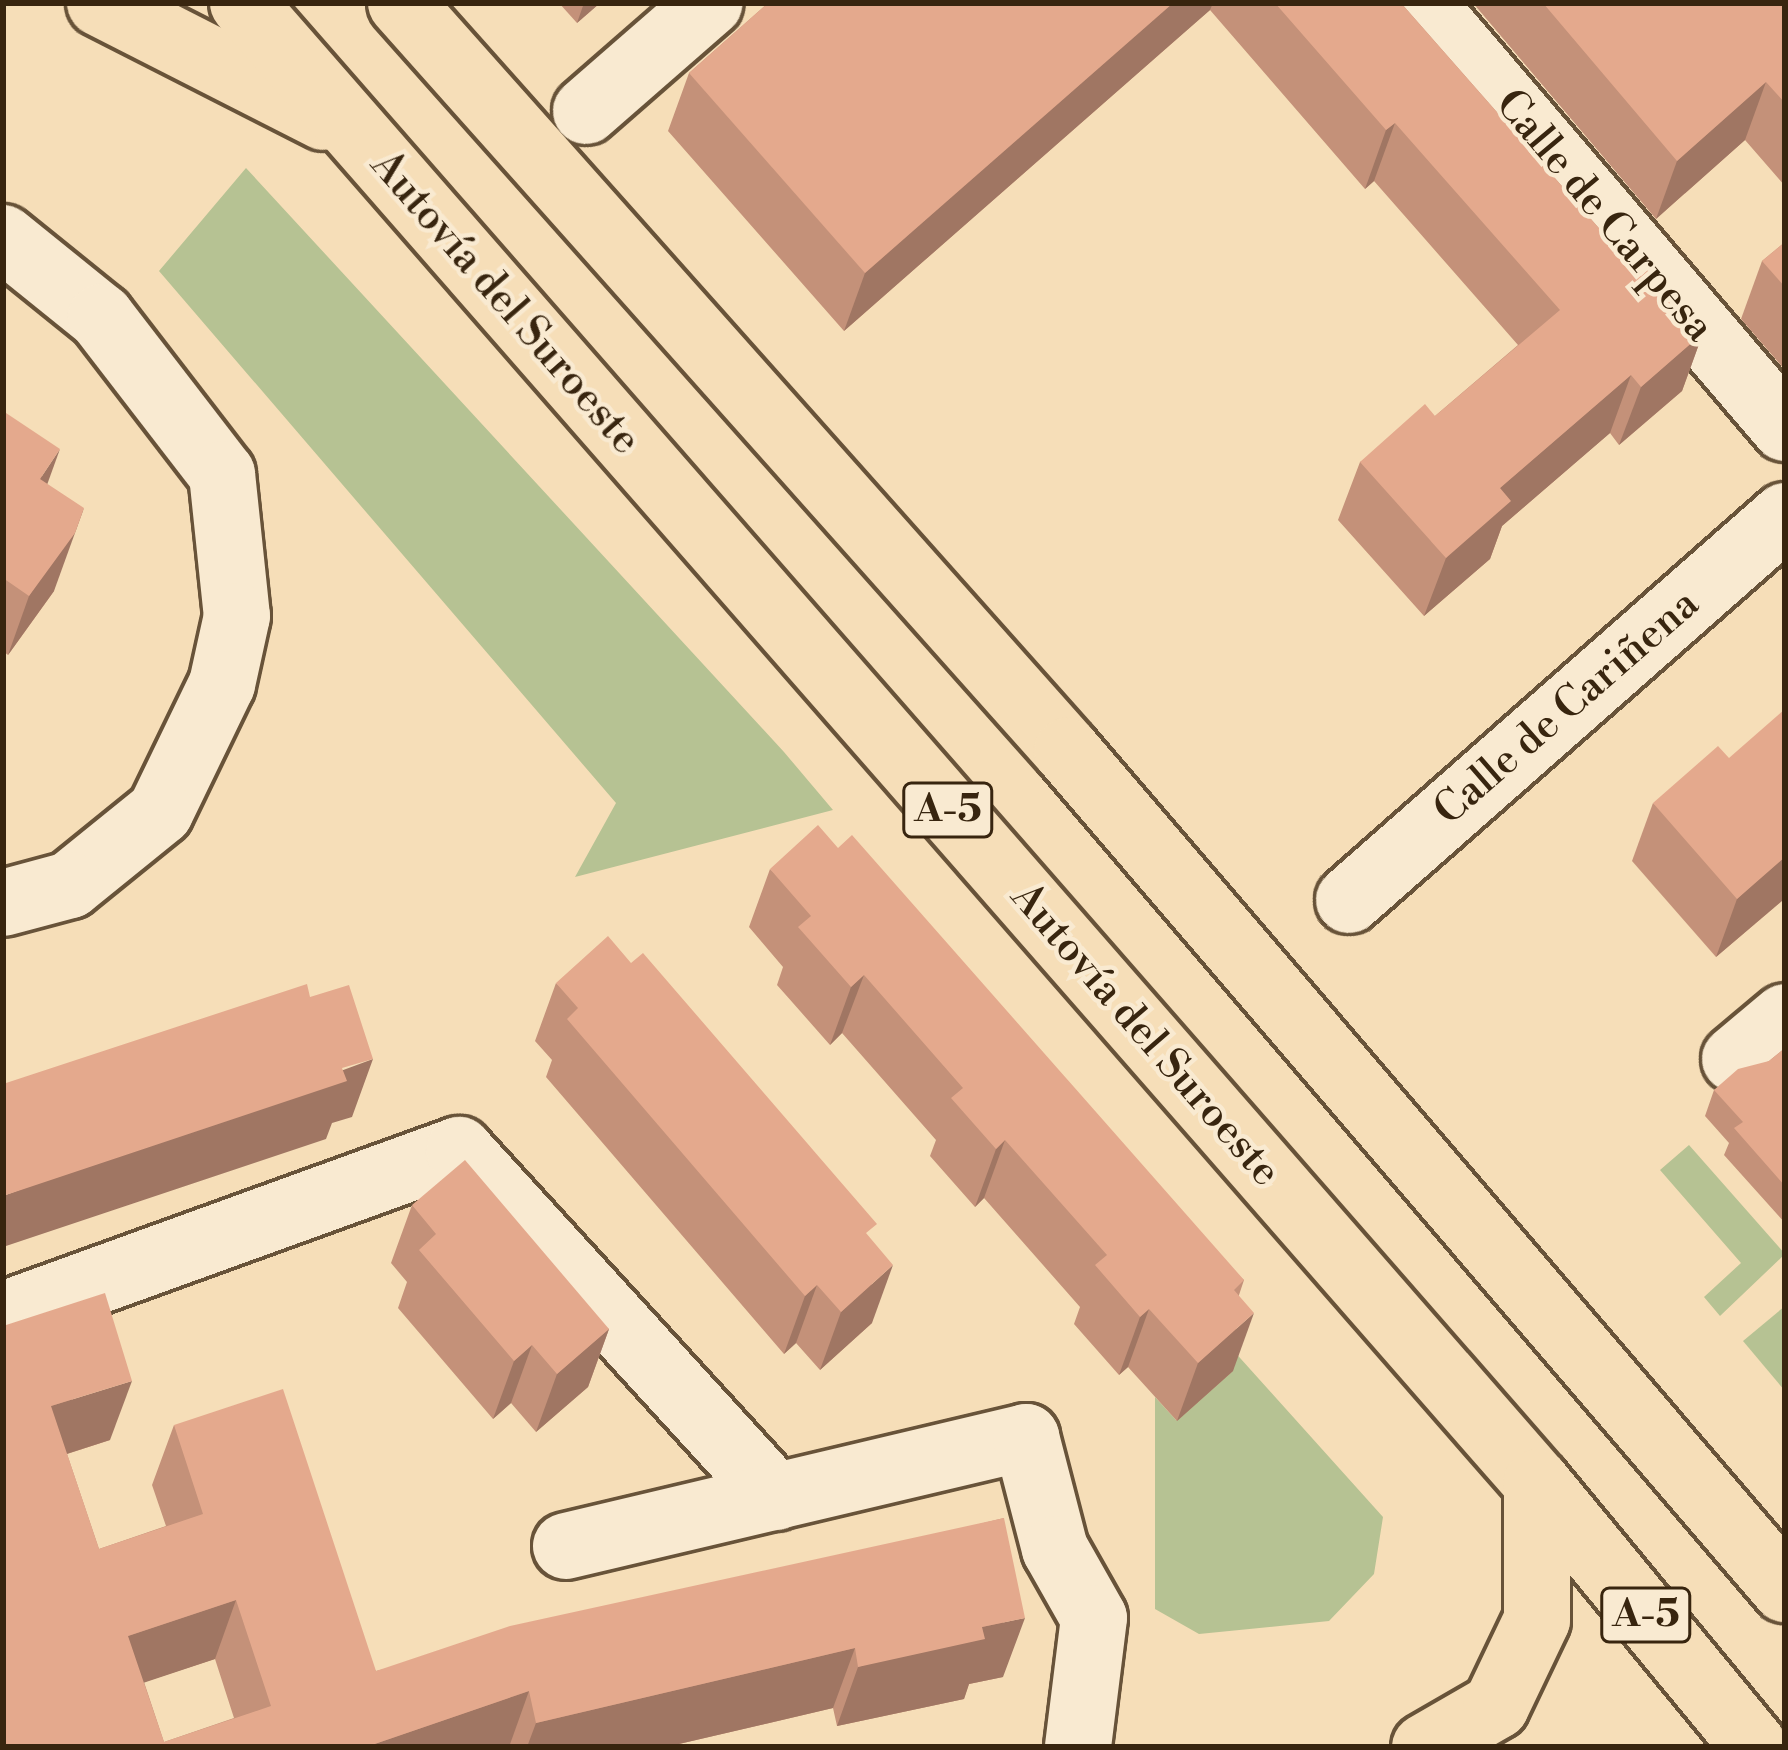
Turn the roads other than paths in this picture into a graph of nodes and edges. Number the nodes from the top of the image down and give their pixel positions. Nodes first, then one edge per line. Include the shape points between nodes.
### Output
1 (100, 3) edge
2 (243, 3) edge
3 (401, 3) edge
4 (710, 3) edge
5 (1422, 3) edge
6 (586, 111) dead end
7 (359, 136) junction
8 (3, 238) edge
9 (1785, 428) edge
10 (1785, 516) edge
11 (1349, 900) dead end
12 (3, 903) edge
13 (1785, 1017) edge
14 (1735, 1059) dead end
15 (3, 1315) edge
16 (1538, 1483) junction
17 (776, 1497) junction
18 (566, 1546) dead end
19 (1785, 1589) edge
20 (1078, 1747) edge
21 (1425, 1747) edge
22 (1755, 1747) edge

1 - 7 highway
2 - 7 highway, Autovía del Suroeste / A-5
3 - 19 highway via 1066,751
4 - 6 street
5 - 9 street, Calle de Carpesa
7 - 16 highway, Autovía del Suroeste / A-5
8 - 12 street via 101,316 222,474 237,616 223,684 160,812 70,885
10 - 11 street, Calle de Cariñena
13 - 14 street
15 - 17 street via 459,1150
16 - 21 highway via 1537,1621 1496,1706
16 - 22 highway, Autovía del Suroeste / A-5
17 - 18 street
17 - 20 street via 1026,1438 1055,1550 1094,1618

